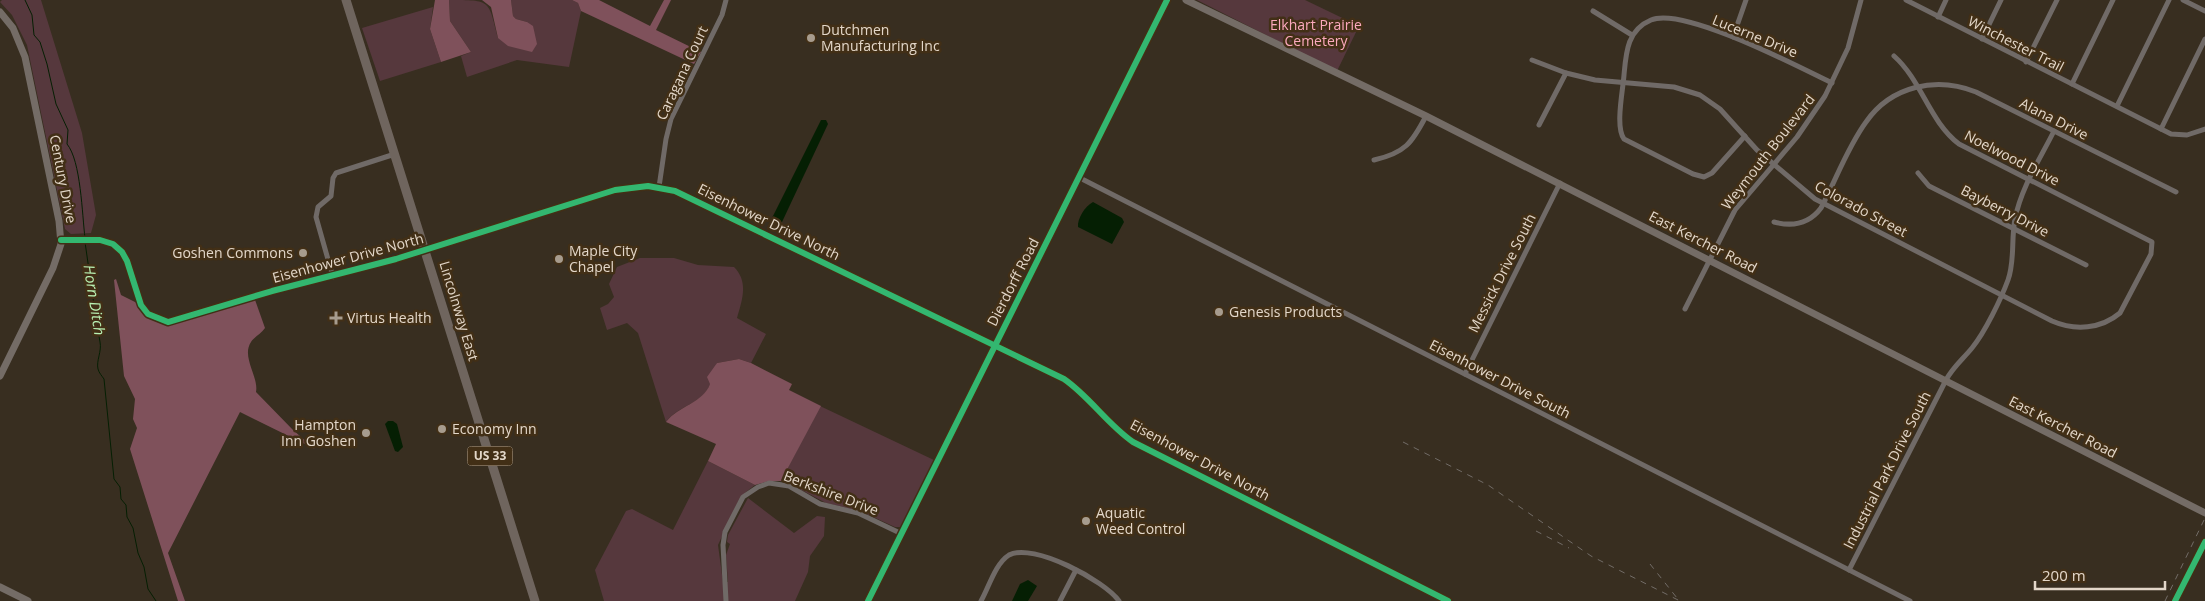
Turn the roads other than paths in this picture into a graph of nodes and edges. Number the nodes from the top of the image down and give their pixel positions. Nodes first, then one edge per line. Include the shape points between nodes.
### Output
1 (346, 0) edge
2 (726, 0) edge
3 (1167, 0) edge
4 (1186, 0) edge
5 (1746, 0) edge
6 (1861, 0) edge
7 (1906, 0) edge
8 (1946, 0) edge
9 (2002, 0) edge
10 (2057, 0) edge
11 (2113, 0) edge
12 (2169, 0) edge
13 (2183, 0) edge
14 (1593, 11) dead end
15 (2205, 11) edge
16 (0, 12) edge
17 (1938, 17) junction
18 (1632, 35) junction
19 (1733, 37) junction
20 (1982, 39) junction
21 (2205, 40) edge
22 (1894, 56) dead end
23 (1532, 60) dead end
24 (2026, 62) junction
25 (1566, 72) junction
26 (1624, 84) junction
27 (1832, 84) junction
28 (2072, 84) junction
29 (1917, 86) junction
30 (2117, 106) junction
31 (1426, 116) junction
32 (1539, 125) dead end
33 (2161, 129) junction
34 (2205, 129) edge
35 (2054, 132) junction
36 (1745, 136) junction
37 (395, 154) junction
38 (1374, 160) dead end
39 (1773, 164) junction
40 (1918, 173) dead end
41 (1080, 178) junction
42 (2030, 180) junction
43 (1560, 183) junction
44 (659, 187) junction
45 (2176, 192) dead end
46 (1823, 204) junction
47 (1774, 222) dead end
48 (2013, 228) junction
49 (61, 240) junction
50 (425, 250) junction
51 (1709, 259) junction
52 (2086, 265) dead end
53 (333, 277) junction
54 (2001, 294) junction
55 (1685, 309) dead end
56 (2112, 320) joint
57 (996, 345) junction
58 (1465, 374) junction
59 (0, 376) edge
60 (1946, 380) junction
61 (2205, 513) edge
62 (902, 534) junction
63 (1076, 570) junction
64 (1849, 570) junction
65 (0, 587) edge
66 (28, 601) edge
67 (535, 601) edge
68 (726, 601) edge
69 (868, 601) edge
70 (981, 601) edge
71 (1060, 601) edge
72 (1119, 601) edge
73 (1448, 601) edge
74 (1910, 601) edge

1 - 37 highway, Lincolnway East / US 33
2 - 44 street, Caragana Court via 722,15 671,119
3 - 41 street, Dierdorff Road
4 - 31 street, East Kercher Road
5 - 19 street
6 - 27 street, Weymouth Boulevard via 1850,43
7 - 17 street, Winchester Trail
8 - 17 street
9 - 20 street
10 - 24 street
11 - 28 street
12 - 30 street
13 - 15 street
14 - 18 street
16 - 49 street, Century Drive via 17,34 26,57
17 - 20 street, Winchester Trail
18 - 19 street, Lucerne Drive via 1649,21 1666,17
18 - 26 street via 1626,54
19 - 27 street, Lucerne Drive
20 - 24 street, Winchester Trail
21 - 33 street
22 - 29 street, Noelwood Drive via 1906,67
23 - 25 street, Colorado Street
24 - 28 street, Winchester Trail
25 - 26 street, Colorado Street
25 - 32 street
26 - 36 street, Colorado Street via 1674,87 1700,95 1720,109
26 - 36 street via 1620,127 1623,136 1695,175 1704,177 1712,173
27 - 39 street, Weymouth Boulevard via 1807,123
28 - 30 street, Winchester Trail
29 - 35 street, Alana Drive via 1946,84 1969,89
29 - 42 street, Noelwood Drive via 1950,138
29 - 46 street via 1889,99 1872,114
30 - 33 street, Winchester Trail
31 - 38 street via 1406,148 1395,155
31 - 43 street, East Kercher Road
33 - 34 street, Winchester Trail via 2179,135
35 - 42 street, Industrial Park Drive South
35 - 45 street, Alana Drive
36 - 39 street, Colorado Street
37 - 50 highway, Lincolnway East / US 33
37 - 53 street via 336,173 331,196 318,207 316,217
39 - 46 street, Colorado Street
39 - 51 street, Weymouth Boulevard via 1740,204
40 - 48 street, Bayberry Drive via 1929,186
41 - 57 street, Dierdorff Road
41 - 58 street, Eisenhower Drive South
42 - 48 street, Industrial Park Drive South via 2019,203
42 - 56 street, Noelwood Drive via 2152,242 2152,251 2126,305
43 - 51 street, East Kercher Road
43 - 58 street, Messick Drive South
44 - 50 street, Eisenhower Drive North via 636,186 615,190
44 - 57 street, Eisenhower Drive North via 701,202
46 - 47 street via 1813,217 1804,222 1788,225
46 - 54 street, Colorado Street
48 - 52 street, Bayberry Drive
48 - 54 street, Industrial Park Drive South via 2011,266
49 - 53 street, Eisenhower Drive North via 96,240 113,244 122,252 141,305 148,314 168,322 272,291
49 - 59 street, Century Drive via 45,287
50 - 53 street, Eisenhower Drive North
50 - 67 highway, Lincolnway East / US 33
51 - 55 street, Weymouth Boulevard
51 - 60 street, East Kercher Road
54 - 56 street, Colorado Street via 2062,325 2085,327
54 - 60 street, Industrial Park Drive South via 1980,336
57 - 62 street, Dierdorff Road
57 - 73 street, Eisenhower Drive North via 1070,384 1133,442
58 - 64 street, Eisenhower Drive South
60 - 61 street, East Kercher Road
60 - 64 street, Industrial Park Drive South
62 - 68 street, Berkshire Drive via 865,516 820,504 789,486 769,484 758,487 743,497 725,532 722,545
62 - 69 street, Dierdorff Road
63 - 70 street via 1039,556 1020,552 1011,554 1000,565
63 - 71 street
63 - 72 street
64 - 74 street, Eisenhower Drive South
65 - 66 street

